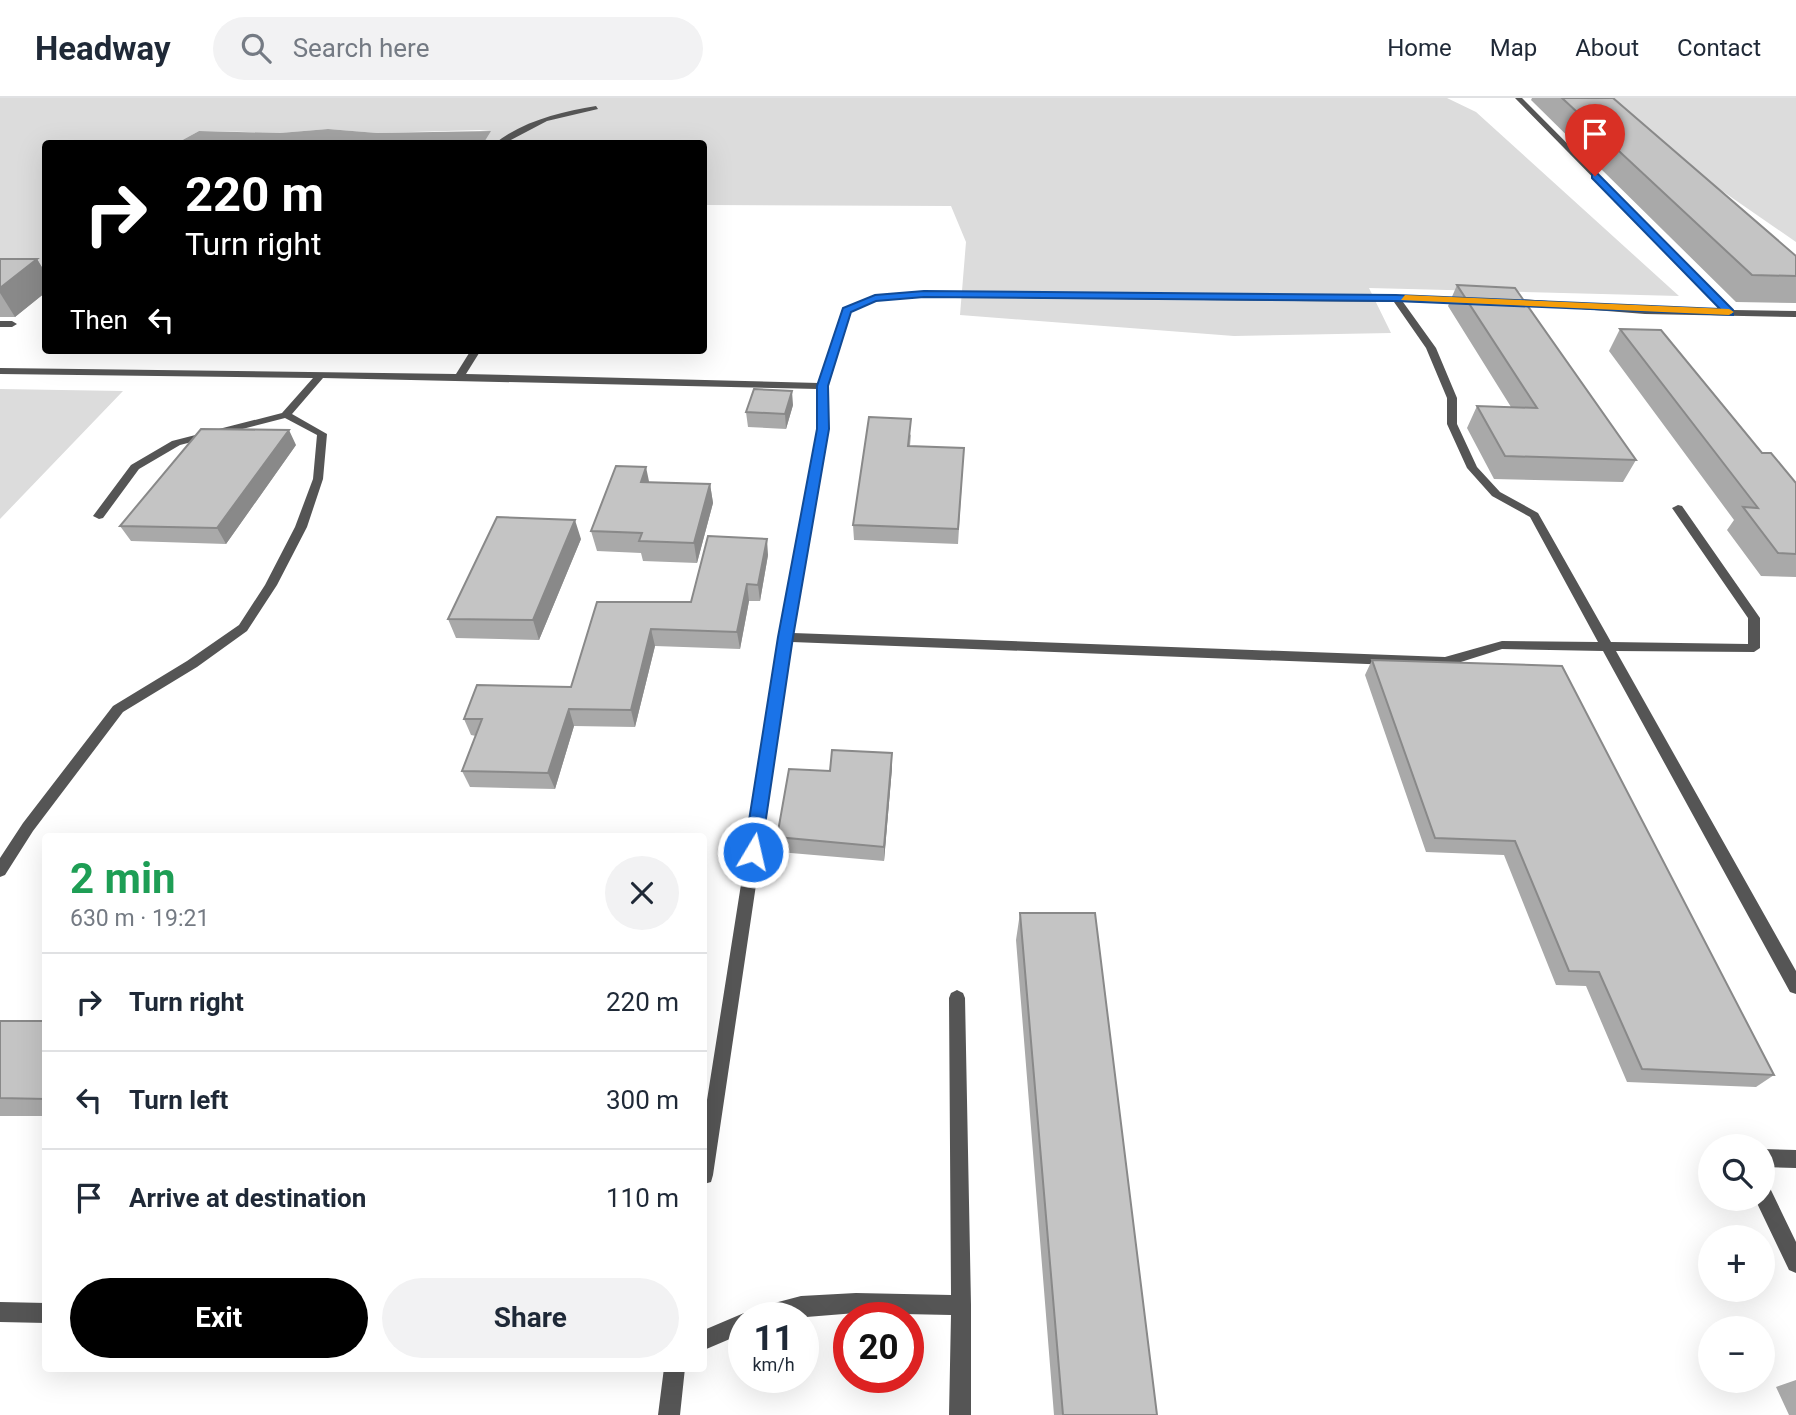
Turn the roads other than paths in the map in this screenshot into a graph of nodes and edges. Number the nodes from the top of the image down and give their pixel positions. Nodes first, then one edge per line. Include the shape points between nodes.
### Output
1 (1518, 98) edge
2 (596, 108) dead end
3 (503, 140) edge
4 (1396, 298) junction
5 (1478, 300) edge
6 (1492, 301) edge
7 (1730, 312) junction
8 (1796, 314) edge
9 (0, 324) edge
10 (12, 324) dead end
11 (473, 354) edge
12 (0, 371) edge
13 (320, 376) junction
14 (459, 377) junction
15 (823, 386) junction
16 (286, 415) junction
17 (1678, 508) dead end
18 (99, 516) dead end
19 (786, 637) junction
20 (1606, 648) junction
21 (0, 871) edge
22 (1796, 987) edge
23 (957, 999) dead end
24 (707, 1155) edge
25 (1775, 1158) edge
26 (1796, 1159) edge
27 (1771, 1211) edge
28 (1796, 1263) edge
29 (819, 1305) edge
30 (961, 1305) junction
31 (0, 1312) edge
32 (42, 1313) edge
33 (728, 1330) edge
34 (707, 1339) edge
35 (674, 1372) edge
36 (669, 1415) edge
37 (960, 1415) edge

1 - 7 street
2 - 3 street via 559,113
4 - 5 street
4 - 15 street via 924,294 875,298 847,310
4 - 20 street via 1431,348 1452,398 1452,424 1472,468 1496,494 1534,515
6 - 7 street
7 - 8 street
9 - 10 street
11 - 14 street
12 - 13 street
13 - 14 street
13 - 16 street
14 - 15 street
15 - 19 street via 823,429
16 - 18 street via 176,443 135,467
16 - 21 street via 322,434 318,479 301,527 271,586 243,628 118,709
17 - 20 street via 1754,618 1754,648
19 - 20 street via 1445,662 1502,645
19 - 24 street
20 - 22 street
23 - 30 street
25 - 26 street
27 - 28 street
29 - 30 street
30 - 37 street
31 - 32 street
33 - 34 street
35 - 36 street

